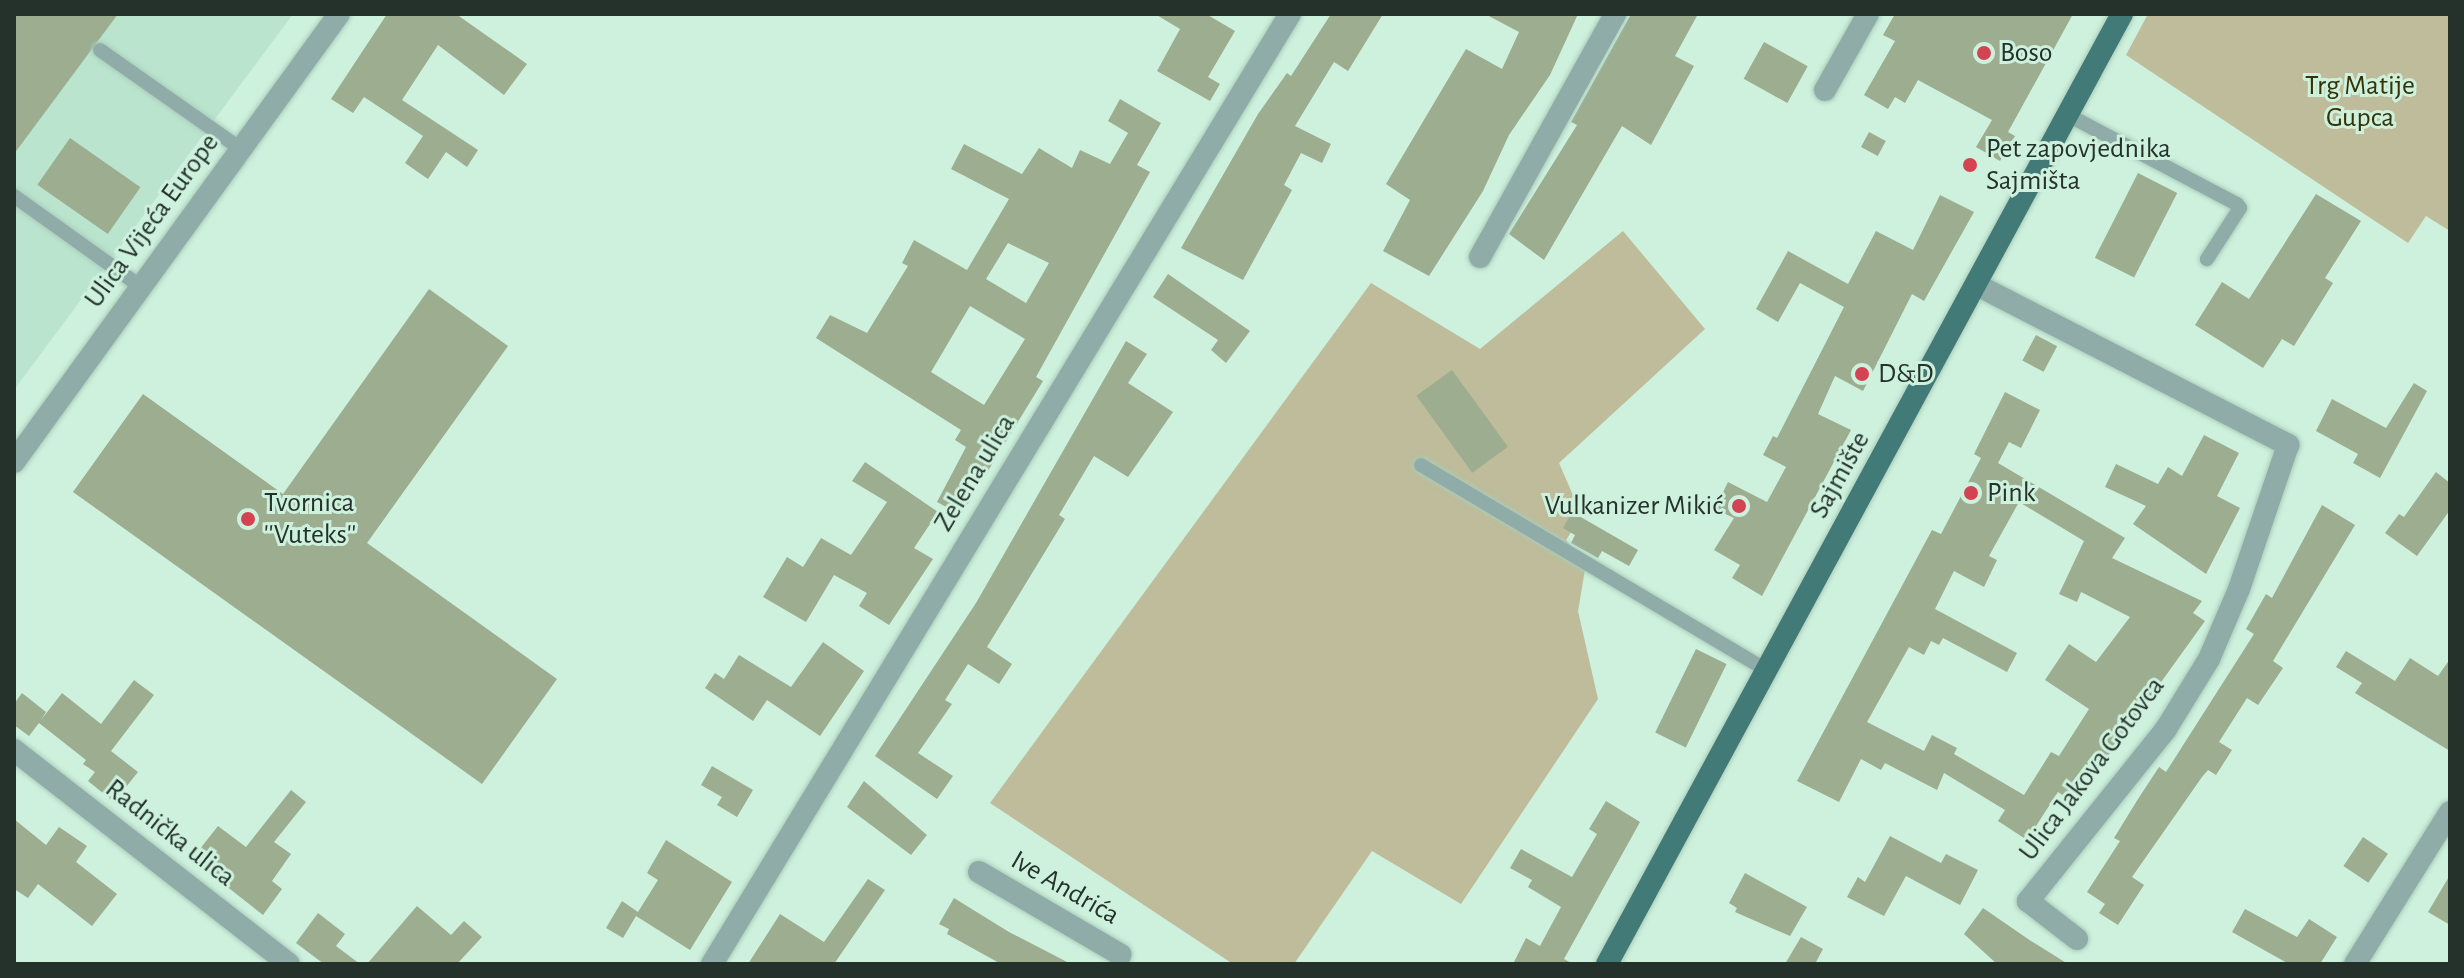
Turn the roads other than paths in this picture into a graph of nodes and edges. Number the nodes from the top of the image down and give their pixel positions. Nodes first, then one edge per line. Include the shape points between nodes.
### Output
1 (339, 14) edge
2 (1290, 14) edge
3 (1615, 14) edge
4 (1868, 14) edge
5 (2122, 14) edge
6 (100, 50) dead end
7 (1825, 90) dead end
8 (2068, 115) junction
9 (241, 149) junction
10 (14, 196) edge
11 (1480, 257) dead end
12 (2207, 259) dead end
13 (1979, 286) junction
14 (141, 287) junction
15 (14, 462) edge
16 (1421, 465) dead end
17 (1766, 670) junction
18 (14, 750) edge
19 (2450, 812) edge
20 (979, 872) dead end
21 (2077, 939) dead end
22 (1124, 961) edge
23 (289, 964) edge
24 (712, 964) edge
25 (1607, 964) edge
26 (2355, 964) edge

1 - 9 street, Ulica Vijeća Europe
2 - 24 street, Zelena ulica
3 - 11 street
4 - 7 street
5 - 8 main road, Sajmište
6 - 9 lane
8 - 12 lane via 2237,204 2240,208
8 - 13 main road, Sajmište
9 - 14 street, Ulica Vijeća Europe
10 - 14 lane
13 - 17 main road, Sajmište
13 - 21 street, Ulica Jakova Gotovca via 2288,445 2209,659 2166,729 2028,901
14 - 15 street, Ulica Vijeća Europe
16 - 17 lane
17 - 25 main road, Sajmište
18 - 23 street, Radnička ulica
19 - 26 street
20 - 22 street, Ive Andrića

